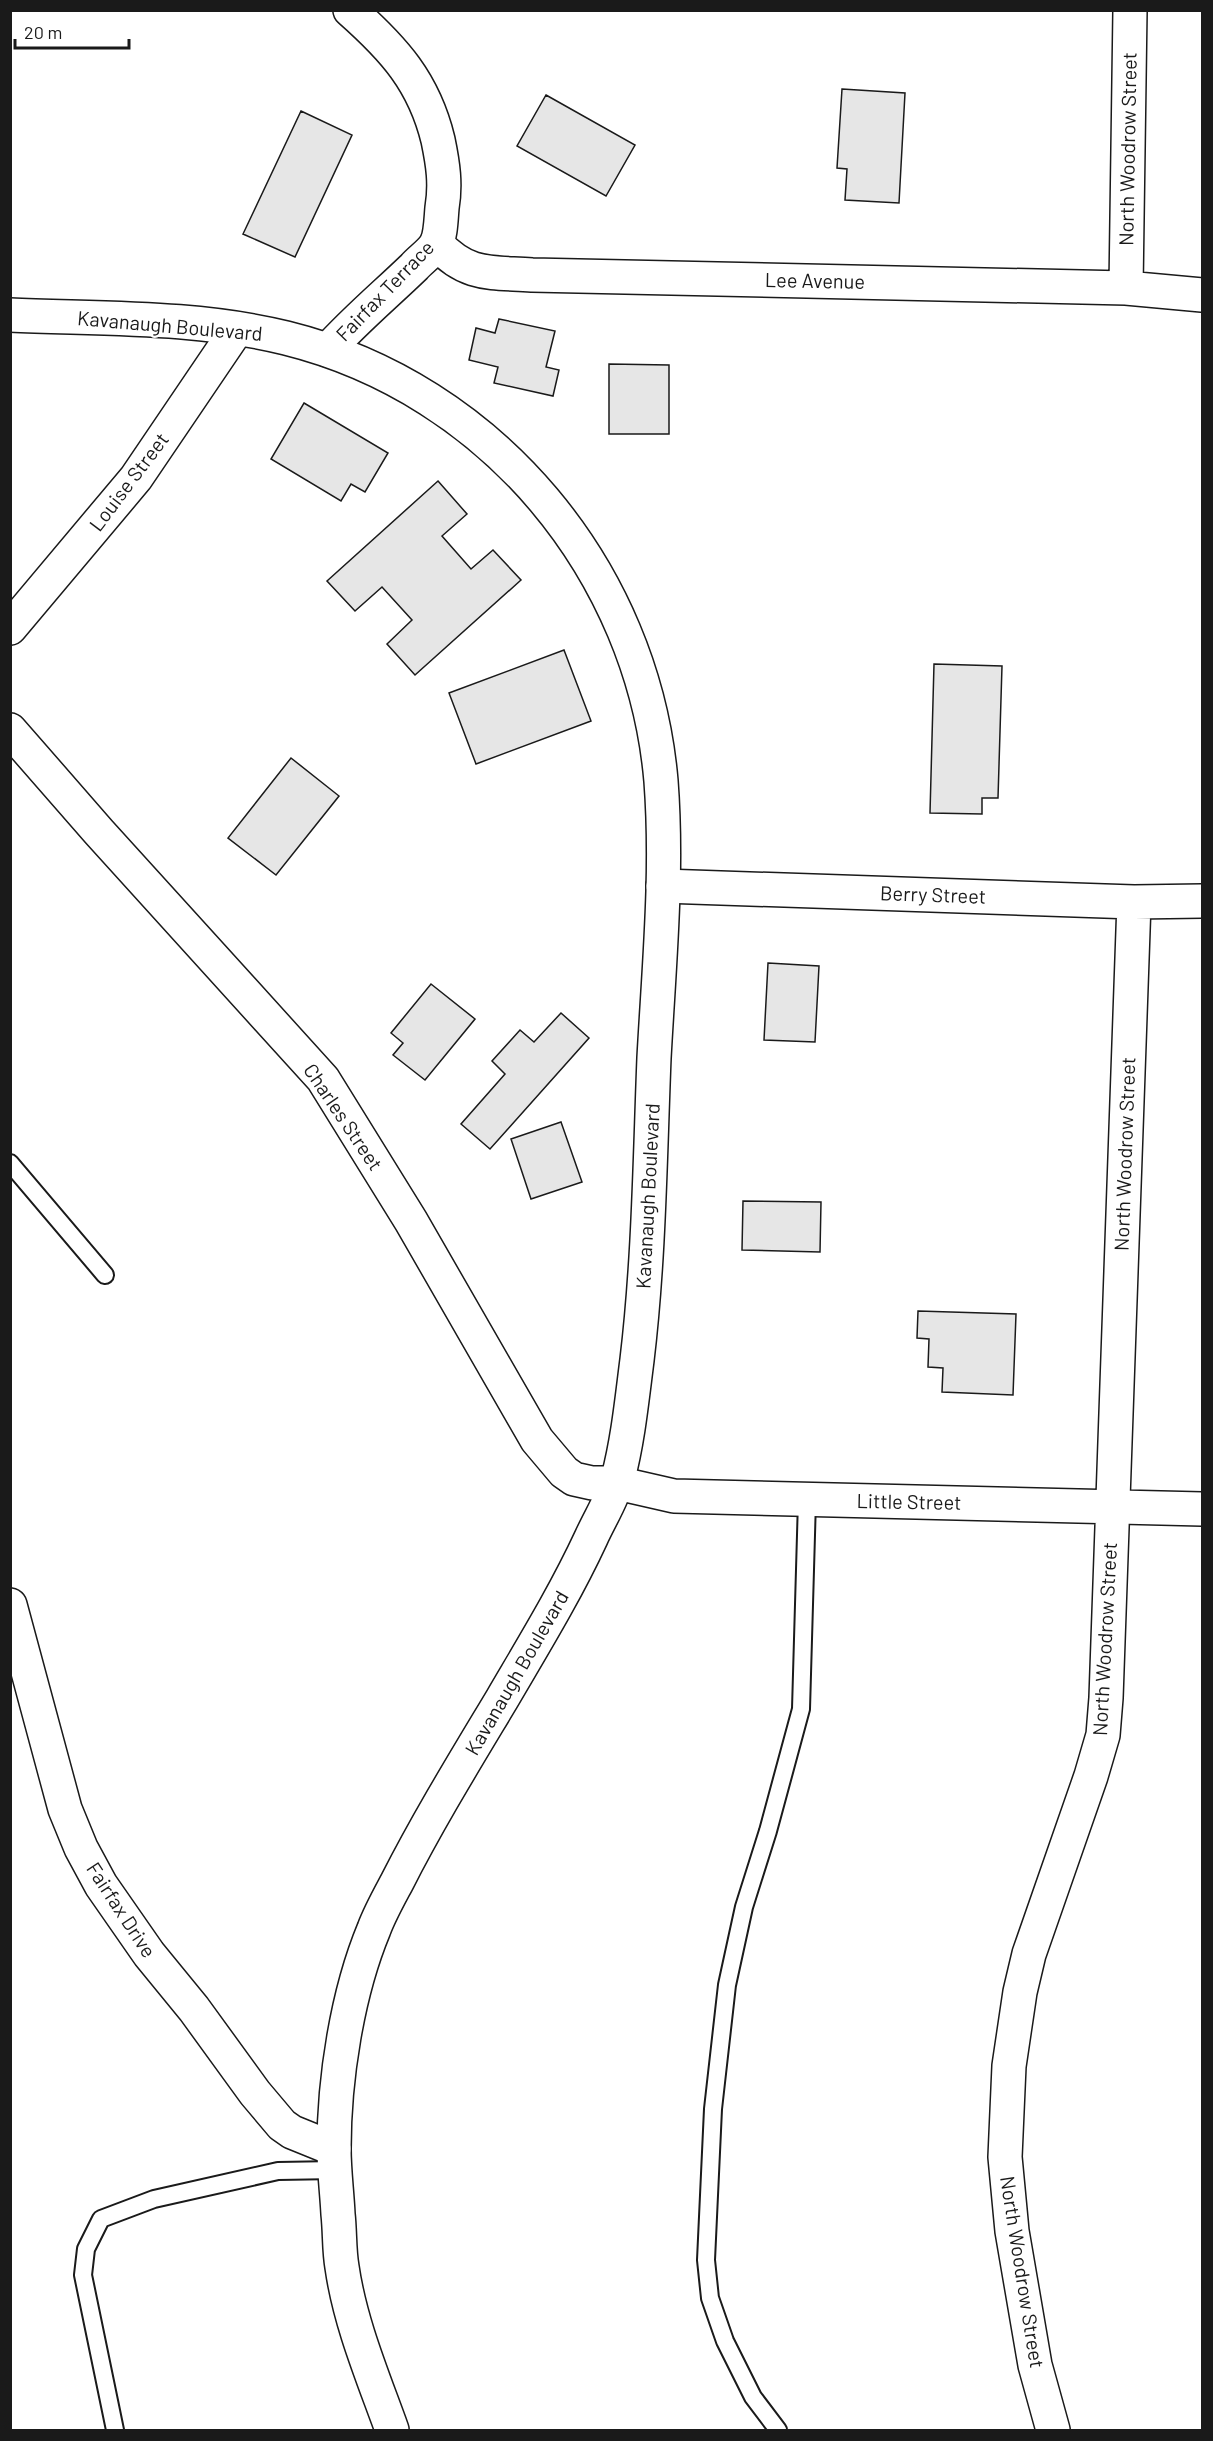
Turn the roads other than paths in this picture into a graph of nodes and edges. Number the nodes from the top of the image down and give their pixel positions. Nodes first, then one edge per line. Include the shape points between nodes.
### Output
1 (350, 10) edge
2 (1130, 10) edge
3 (437, 244) junction
4 (1126, 288) junction
5 (1203, 295) edge
6 (10, 315) edge
7 (237, 329) junction
8 (328, 350) junction
9 (10, 628) edge
10 (10, 730) edge
11 (663, 886) junction
12 (1203, 901) edge
13 (1134, 902) junction
14 (10, 1163) edge
15 (105, 1275) dead end
16 (617, 1483) junction
17 (807, 1500) junction
18 (1111, 1506) junction
19 (1203, 1509) edge
20 (10, 1605) edge
21 (335, 2160) junction
22 (115, 2430) edge
23 (392, 2430) edge
24 (778, 2430) edge
25 (1053, 2430) edge

1 - 3 street, Fairfax Terrace via 411,73 432,116 445,170
2 - 4 street, North Woodrow Street
3 - 4 street, Lee Avenue via 466,268 532,275
3 - 8 street, Fairfax Terrace
4 - 5 street, Lee Avenue
6 - 7 street, Kavanaugh Boulevard via 161,321
7 - 8 street, Kavanaugh Boulevard
7 - 9 street, Louise Street via 136,478
8 - 11 street, Kavanaugh Boulevard via 400,382 477,433 534,490 592,565 624,627 649,707 660,780
10 - 16 street, Charles Street via 323,1079 411,1221 537,1440 574,1479
11 - 13 street, Berry Street
11 - 16 street, Kavanaugh Boulevard via 642,1315
12 - 13 street, Berry Street
13 - 18 street, North Woodrow Street
14 - 15 lane
16 - 17 street, Little Street via 674,1496
16 - 21 street, Kavanaugh Boulevard via 569,1585 414,1849 374,1927 357,1976 345,2038
17 - 18 street, Little Street
17 - 24 lane via 801,1709 744,1907 727,1985 713,2109 706,2260 710,2298 725,2341 753,2397
18 - 19 street, Little Street
18 - 25 street, North Woodrow Street via 1102,1735 1029,1954 1009,2066 1005,2157 1012,2231 1035,2365
20 - 21 street, Fairfax Drive via 65,1809 101,1885 149,1954 282,2125
21 - 22 lane via 154,2199 101,2219 86,2249 83,2276
21 - 23 street, Kavanaugh Boulevard via 342,2267 362,2349

